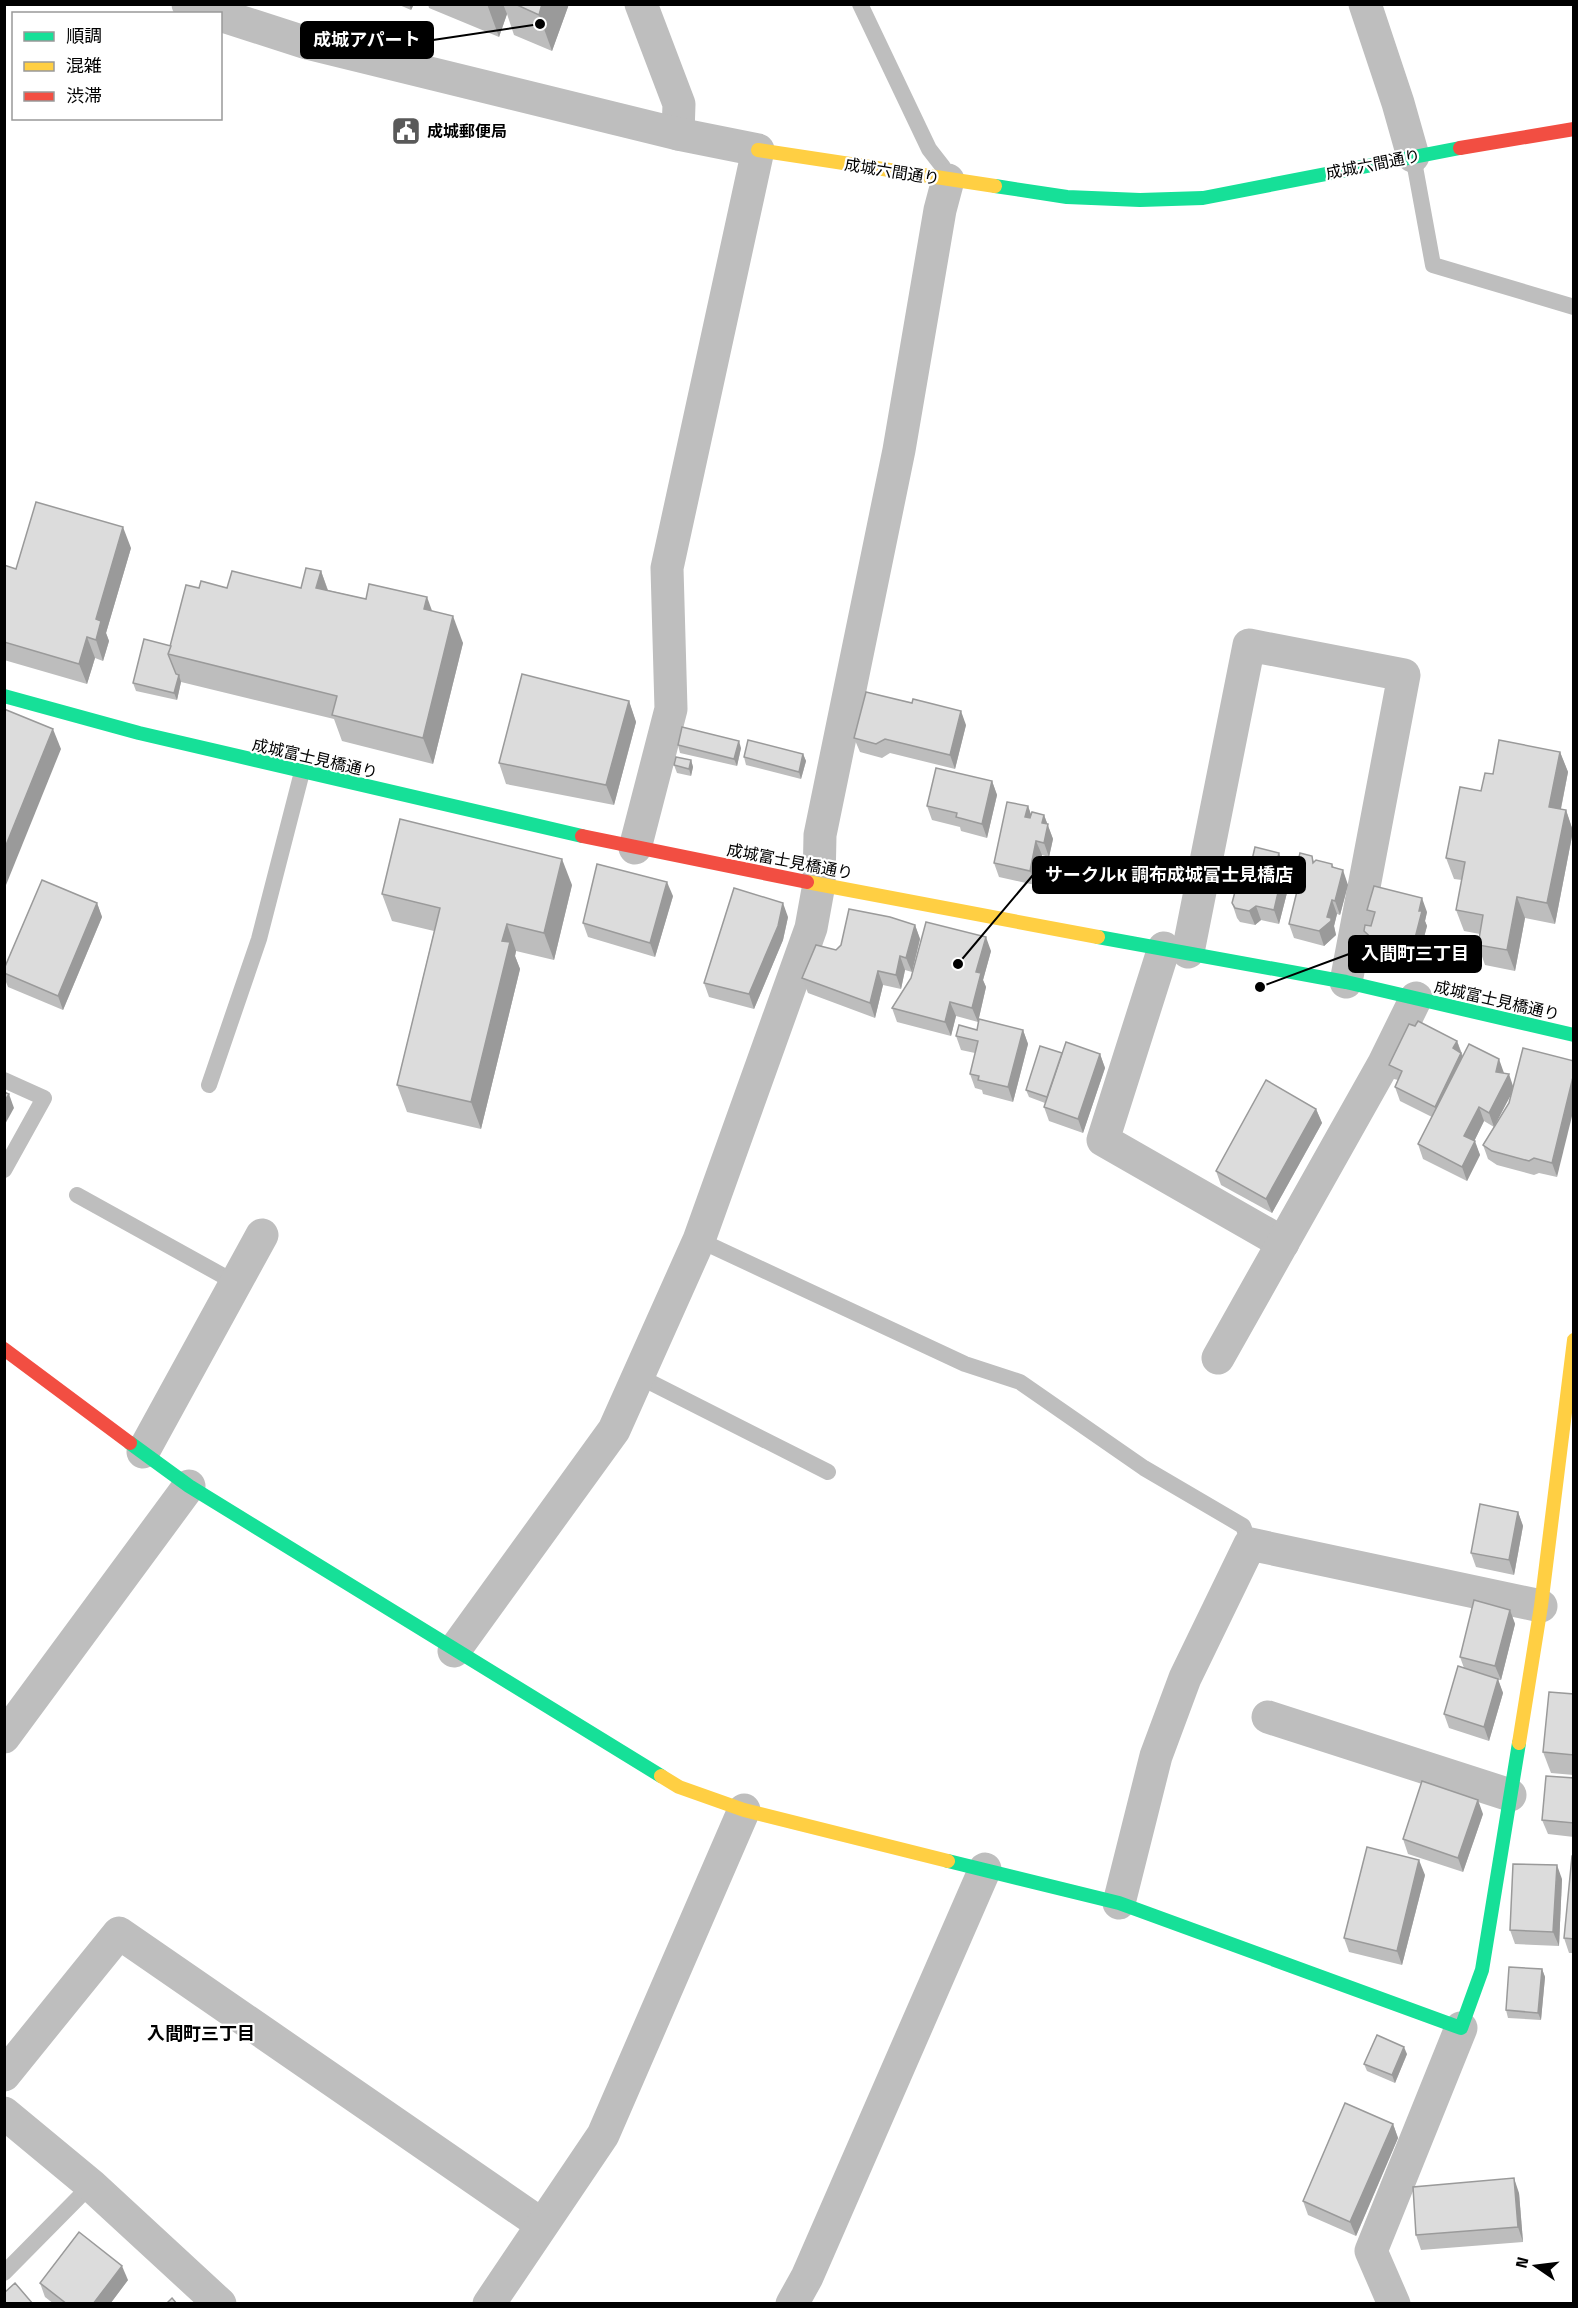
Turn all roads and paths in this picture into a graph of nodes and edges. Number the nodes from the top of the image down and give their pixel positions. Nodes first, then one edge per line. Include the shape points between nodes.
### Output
1 (188, 4) edge
2 (641, 4) edge
3 (860, 4) edge
4 (1365, 4) edge
5 (210, 12) edge
6 (222, 16) edge
7 (1574, 129) edge
8 (678, 134) junction
9 (758, 150) junction
10 (1413, 156) junction
11 (948, 180) junction
12 (1574, 307) edge
13 (4, 696) edge
14 (302, 772) junction
15 (635, 848) junction
16 (819, 884) junction
17 (1176, 950) junction
18 (1346, 982) junction
19 (1416, 998) junction
20 (1574, 1035) edge
21 (4, 1080) edge
22 (209, 1085) dead end
23 (4, 1170) edge
24 (77, 1195) dead end
25 (262, 1235) dead end
26 (699, 1240) junction
27 (1282, 1243) junction
28 (236, 1283) junction
29 (1574, 1340) edge
30 (4, 1349) edge
31 (1218, 1358) dead end
32 (638, 1376) junction
33 (143, 1452) junction
34 (828, 1472) dead end
35 (189, 1486) junction
36 (1250, 1544) junction
37 (1541, 1606) junction
38 (454, 1651) junction
39 (1268, 1717) dead end
40 (4, 1737) edge
41 (1510, 1795) junction
42 (744, 1810) junction
43 (985, 1869) junction
44 (1119, 1903) junction
45 (1461, 2028) junction
46 (4, 2075) edge
47 (4, 2113) edge
48 (91, 2185) junction
49 (541, 2224) junction
50 (4, 2273) edge
51 (220, 2304) edge
52 (489, 2304) edge
53 (792, 2304) edge
54 (1394, 2304) edge

1 - 5 street
2 - 8 street via 680,104
3 - 11 lane via 929,149
4 - 10 street
6 - 8 street, 成城六間通り via 307,43
7 - 10 street, 成城六間通り
8 - 9 street, 成城六間通り
9 - 11 street, 成城六間通り
9 - 15 street via 667,568 671,709
10 - 11 street, 成城六間通り via 1203,198 1067,197
10 - 12 lane via 1432,265
11 - 16 street via 899,450 820,835
13 - 14 street, 成城富士見橋通り
14 - 15 street, 成城富士見橋通り
14 - 22 lane via 259,939
15 - 16 street, 成城富士見橋通り
16 - 17 street, 成城富士見橋通り
16 - 26 street via 811,928
17 - 18 street, 成城富士見橋通り
17 - 18 street via 1249,645 1404,675
17 - 27 street via 1103,1140
18 - 19 street, 成城富士見橋通り
19 - 20 street, 成城富士見橋通り
19 - 27 street via 1384,1063
21 - 23 lane via 44,1098
24 - 28 lane
25 - 28 street
26 - 32 street
26 - 36 lane via 965,1364 1020,1382 1144,1468 1243,1526
27 - 31 street
28 - 33 street
29 - 37 street
30 - 33 street
32 - 34 lane
32 - 38 street via 614,1430
33 - 35 street
35 - 38 street
35 - 40 street
36 - 37 street
36 - 44 street via 1185,1678 1156,1756
37 - 41 street
38 - 42 street via 679,1787
39 - 41 street
41 - 45 street via 1482,1970
42 - 43 street
42 - 49 street via 603,2135
43 - 44 street
43 - 53 street
44 - 45 street
45 - 54 street via 1371,2251
46 - 49 street via 119,1934
47 - 48 street
48 - 50 lane
48 - 51 street
49 - 52 street

